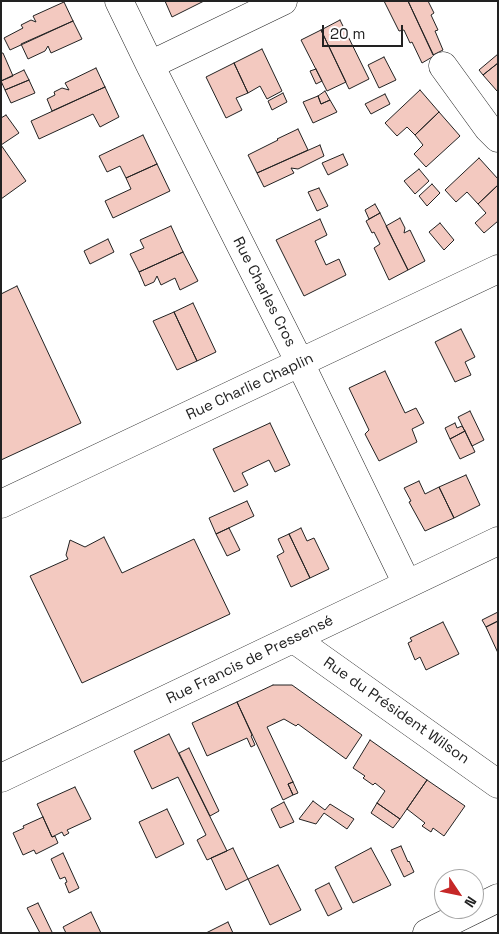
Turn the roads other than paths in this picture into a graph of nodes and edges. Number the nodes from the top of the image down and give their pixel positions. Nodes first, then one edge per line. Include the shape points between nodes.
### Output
1 (120, 1) edge
2 (283, 1) edge
3 (150, 64) junction
4 (442, 66) dead end
5 (498, 138) edge
6 (498, 269) edge
7 (300, 363) junction
8 (1, 504) edge
9 (498, 540) edge
10 (407, 584) junction
11 (294, 639) junction
12 (1, 778) edge
13 (498, 784) edge
14 (498, 898) edge
15 (427, 933) edge

1 - 3 street, Rue Charles Cros
2 - 3 street
3 - 7 street, Rue Charles Cros
4 - 5 street
6 - 7 street, Rue Charlie Chaplin
7 - 8 street, Rue Charlie Chaplin
7 - 10 street, Rue Charles Cros
9 - 10 street, Rue Francis de Pressensé
10 - 11 street, Rue Francis de Pressensé
11 - 12 street, Rue Francis de Pressensé
11 - 13 street, Rue du Président Wilson
14 - 15 street

